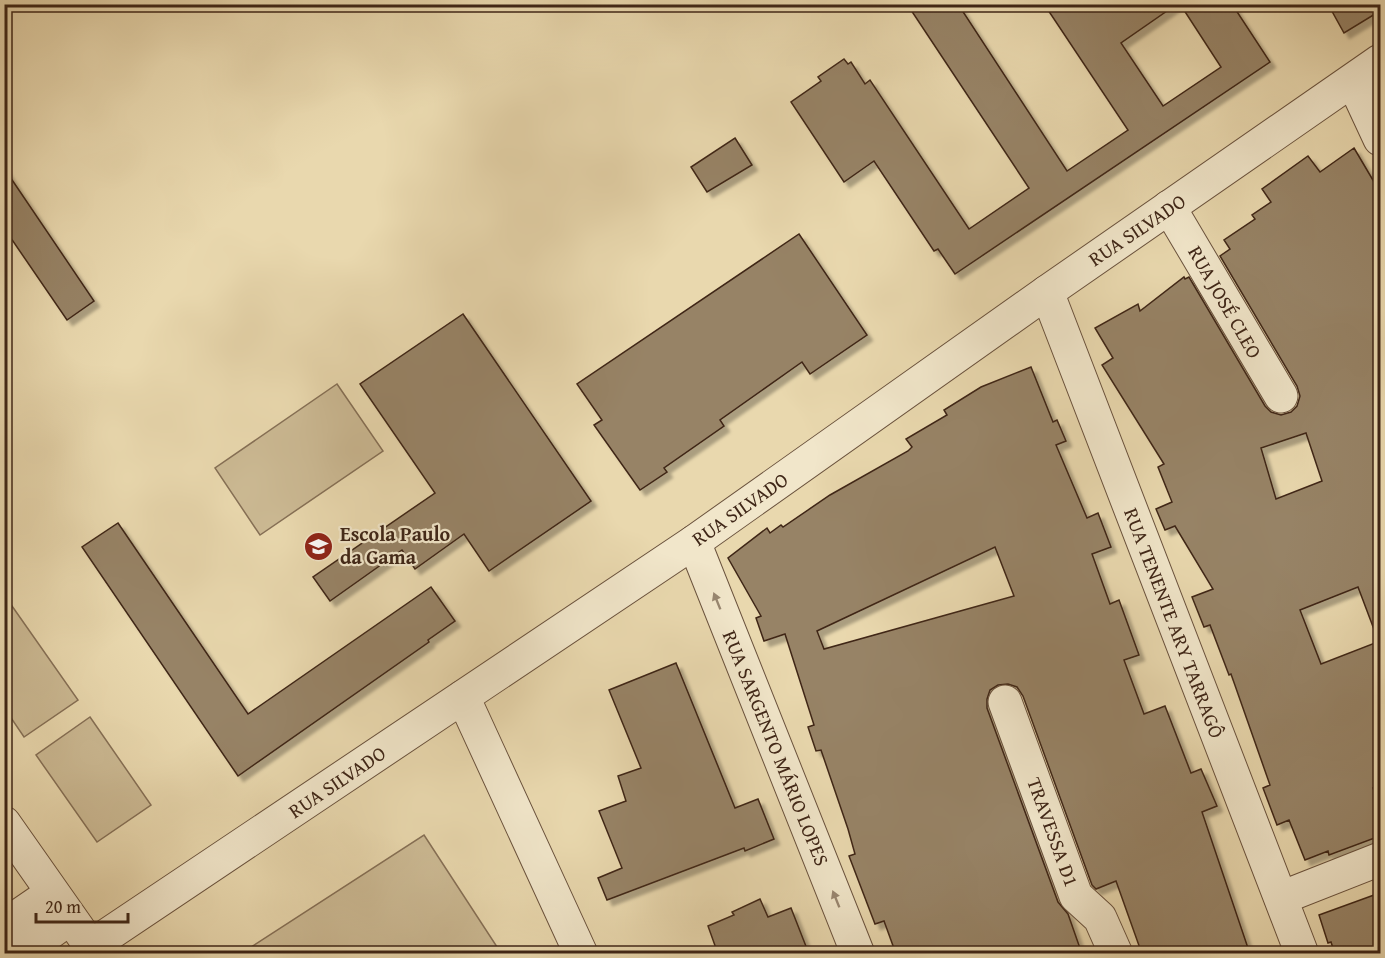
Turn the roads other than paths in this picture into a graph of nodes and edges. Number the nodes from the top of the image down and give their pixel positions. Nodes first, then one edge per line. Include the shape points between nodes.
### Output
1 (1380, 62) edge
2 (1353, 81) junction
3 (1380, 139) edge
4 (1170, 207) junction
5 (1047, 291) junction
6 (1281, 396) dead end
7 (694, 542) junction
8 (464, 697) junction
9 (1005, 702) dead end
10 (4, 823) edge
11 (1380, 859) edge
12 (1281, 898) junction
13 (61, 905) junction
14 (4, 926) edge
15 (94, 950) edge
16 (20, 954) edge
17 (581, 954) edge
18 (858, 954) edge
19 (1116, 954) edge
20 (1302, 954) edge

1 - 2 street, RUA SILVADO
2 - 3 street
2 - 4 street, RUA SILVADO
4 - 5 street, RUA SILVADO
4 - 6 street, RUA JOSÉ CLEO
5 - 7 street, RUA SILVADO
5 - 12 street, RUA TENENTE ARY TARRAGÔ
7 - 8 street, RUA SILVADO
18 -> 7 street, RUA SARGENTO MÁRIO LOPES
8 - 15 street, RUA SILVADO
8 - 17 street
9 - 19 street, TRAVESSA D1 via 1076,896 1100,918
10 - 13 street
11 - 12 street
12 - 20 street, RUA TENENTE ARY TARRAGÔ
13 - 14 street
13 - 15 street
13 - 16 street

